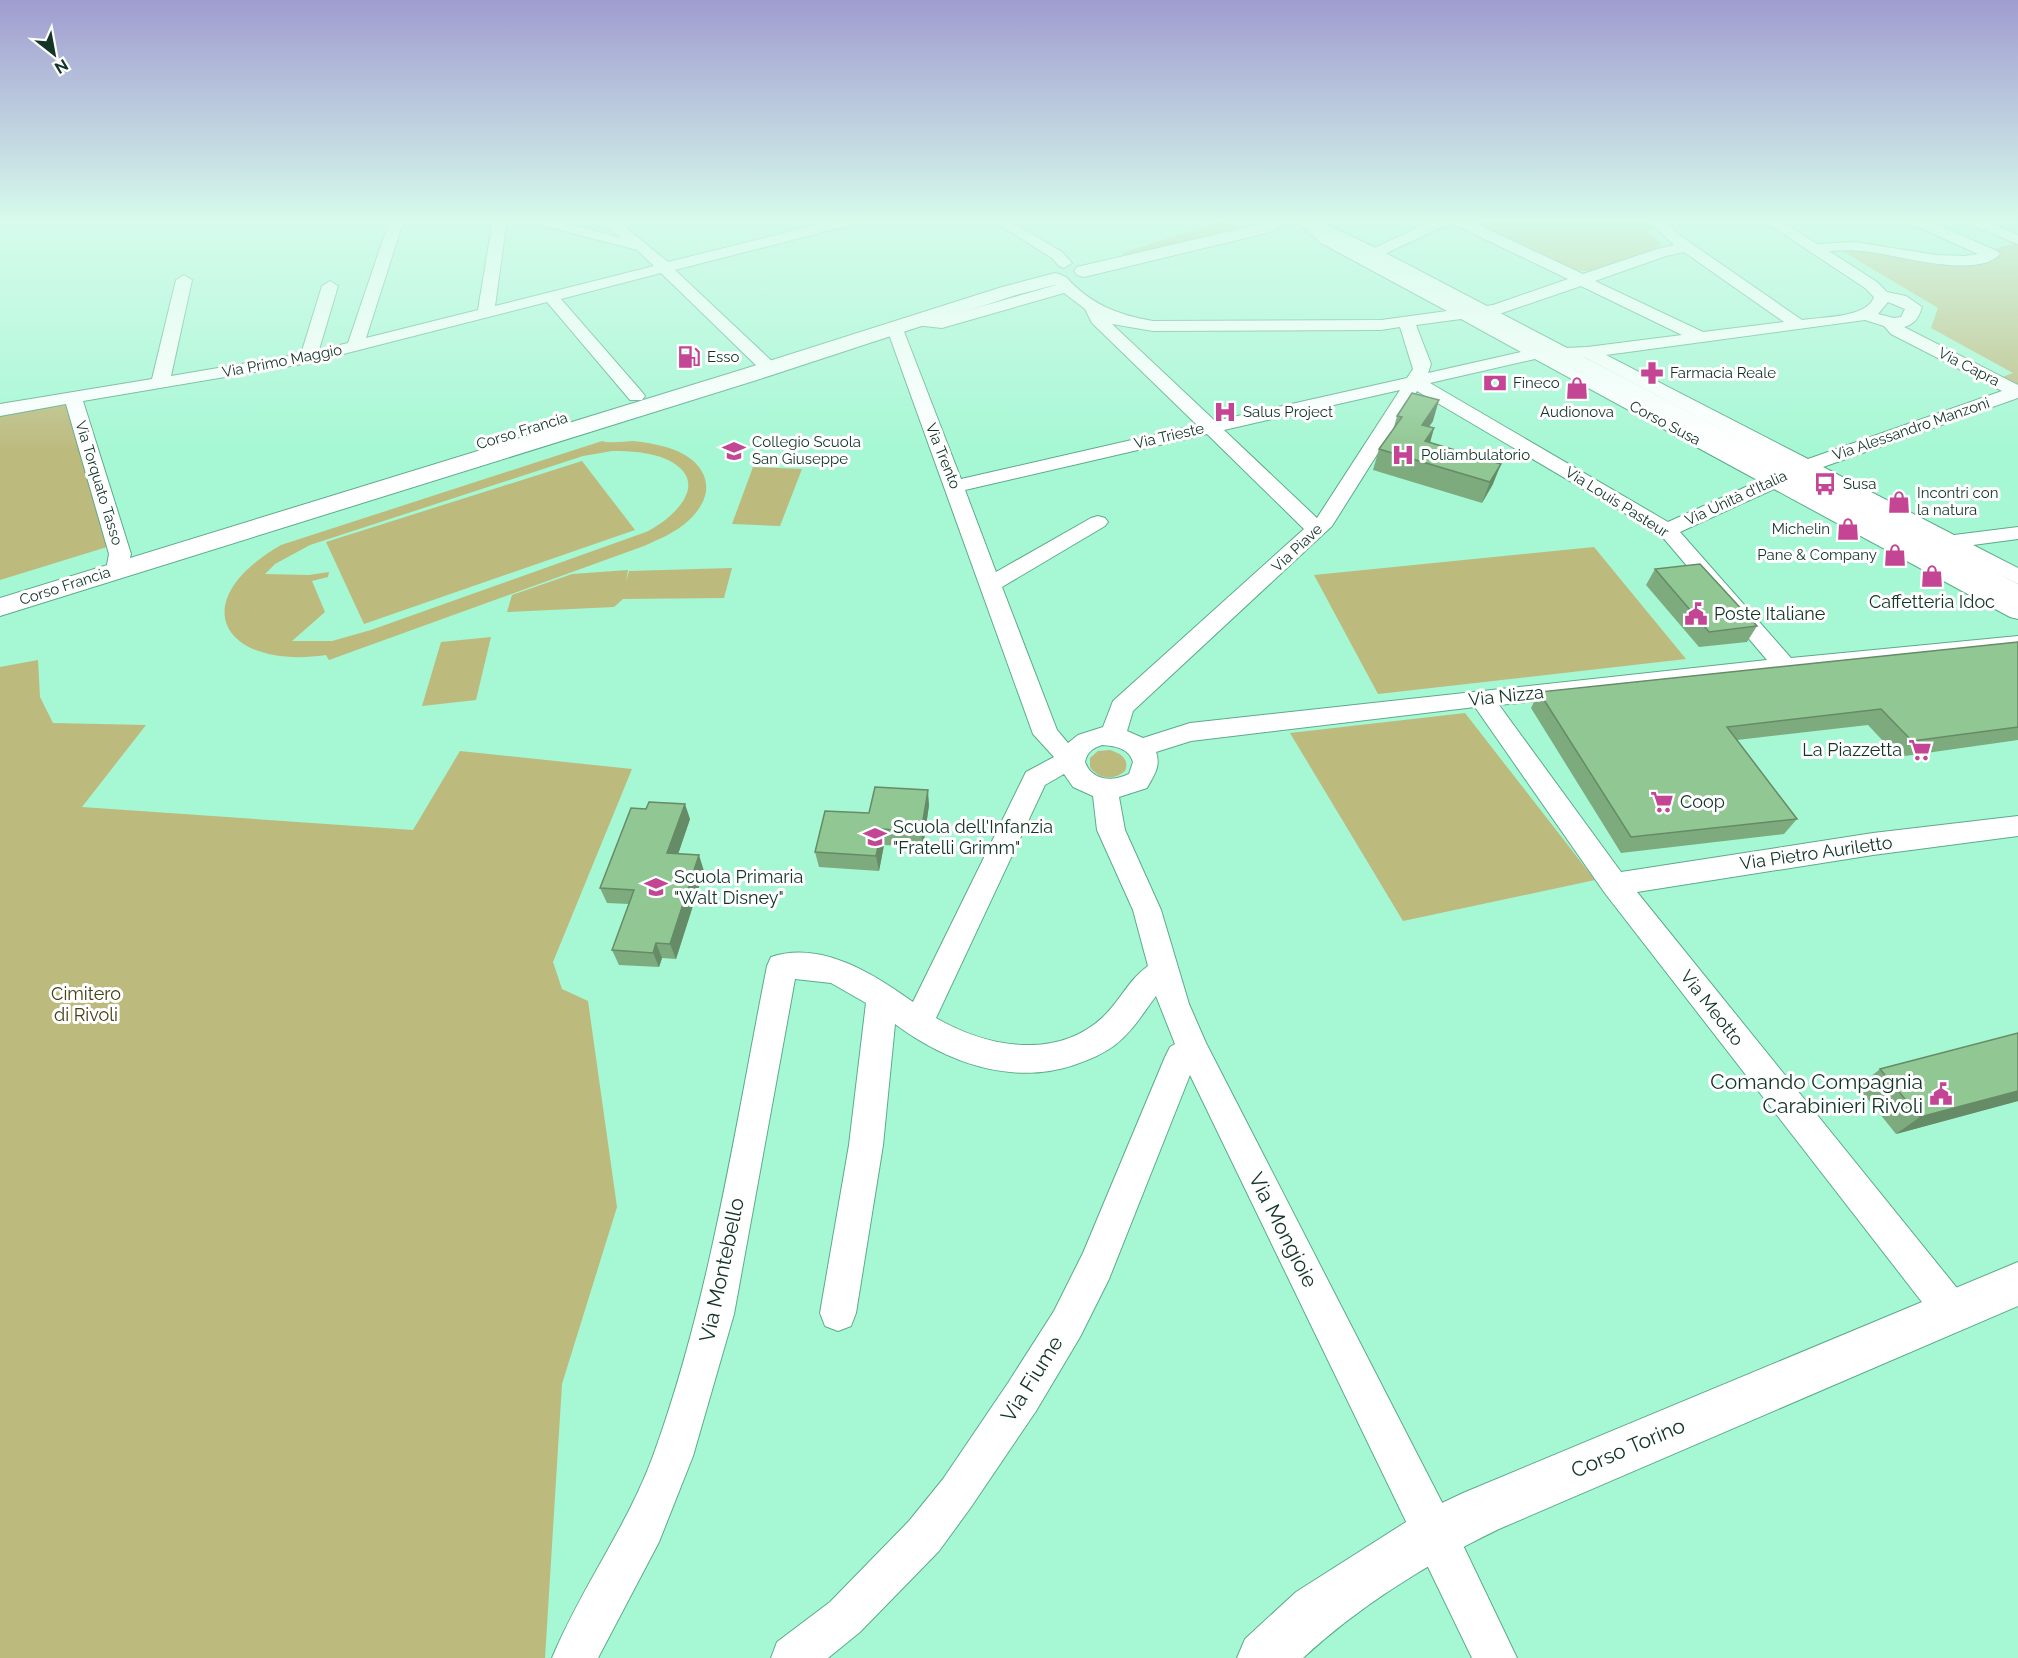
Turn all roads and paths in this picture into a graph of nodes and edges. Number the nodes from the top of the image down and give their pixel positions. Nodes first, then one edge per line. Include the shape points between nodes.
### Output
1 (180, 296) edge
2 (327, 296) edge
3 (372, 296) edge
4 (488, 296) edge
5 (695, 296) edge
6 (990, 296) edge
7 (993, 296) edge
8 (1085, 296) edge
9 (1440, 296) edge
10 (1445, 296) edge
11 (1534, 296) edge
12 (1614, 296) edge
13 (1757, 296) edge
14 (1882, 296) edge
15 (1884, 296) edge
16 (551, 297) joint
17 (1091, 304) junction
18 (1472, 312) junction
19 (486, 313) junction
20 (1866, 314) junction
21 (1407, 323) junction
22 (1890, 323) junction
23 (1798, 325) junction
24 (895, 329) junction
25 (1700, 337) junction
26 (355, 347) junction
27 (1587, 352) junction
28 (1559, 353) junction
29 (1535, 354) junction
30 (308, 358) junction
31 (765, 363) junction
32 (1414, 381) junction
33 (160, 383) junction
34 (2017, 392) edge
35 (636, 396) junction
36 (73, 398) junction
37 (0, 410) edge
38 (1210, 427) junction
39 (1789, 474) junction
40 (955, 486) junction
41 (1098, 522) dead end
42 (1317, 530) junction
43 (1667, 530) junction
44 (2018, 533) edge
45 (1949, 542) junction
46 (118, 562) junction
47 (2018, 577) edge
48 (991, 584) junction
49 (0, 591) edge
50 (2018, 595) edge
51 (0, 607) edge
52 (2018, 612) edge
53 (2018, 644) edge
54 (1785, 666) junction
55 (1480, 698) junction
56 (1113, 736) junction
57 (1140, 748) junction
58 (1072, 759) junction
59 (1105, 789) junction
60 (2018, 826) edge
61 (1614, 884) junction
62 (1164, 971) junction
63 (882, 997) junction
64 (918, 1023) junction
65 (1193, 1049) junction
66 (2018, 1284) edge
67 (1952, 1311) junction
68 (838, 1313) dead end
69 (1436, 1533) junction
70 (574, 1658) edge
71 (793, 1658) edge
72 (1264, 1658) edge
73 (1495, 1658) edge

1 - 33 street
2 - 30 street
3 - 26 street
4 - 19 street
5 - 31 street
6 - 31 main road, Corso Francia
7 - 24 main road, Corso Francia
8 - 17 street
9 - 18 street, Corso Susa
10 - 18 main road, Corso Susa
11 - 18 street via 1496,310
12 - 25 street
13 - 23 street
14 - 20 street
15 - 22 street via 1914,307 1906,321
16 - 19 street, Via Primo Maggio
16 - 35 street
17 - 21 street via 1118,320 1153,326
17 - 38 street via 1098,320
18 - 21 street
18 - 28 main road, Corso Susa
18 - 29 street, Corso Susa
19 - 26 street, Via Primo Maggio
20 - 22 street, Via Capra
20 - 23 street, Via Trieste
21 - 32 street, Via Piave via 1422,364
22 - 34 street, Via Capra
23 - 25 street, Via Trieste
24 - 31 main road, Corso Francia
24 - 40 street, Via Trento
25 - 27 street, Via Trieste
26 - 30 street, Via Primo Maggio
27 - 28 street, Via Trieste
27 - 39 street, Corso Susa
28 - 29 street, Via Trieste
28 - 39 main road, Corso Susa
29 - 32 street, Via Trieste
29 - 39 street, Corso Susa
30 - 33 street, Via Primo Maggio
31 - 35 main road, Corso Francia
31 - 46 main road, Corso Francia
32 - 38 street, Via Trieste
32 - 42 street, Via Piave via 1326,522
32 - 43 street, Via Louis Pasteur
33 - 36 street, Via Primo Maggio
34 - 39 street, Via Alessandro Manzoni
35 - 46 main road, Corso Francia
36 - 37 street, Via Primo Maggio
36 - 46 street, Via Torquato Tasso
38 - 40 street, Via Trieste
38 - 42 street
39 - 43 street, Via Unità d'Italia
39 - 45 street, Corso Susa
39 - 50 main road, Corso Susa
39 - 52 street, Corso Susa
40 - 48 street, Via Trento
41 - 48 street
42 - 56 street, Via Piave via 1122,707
43 - 54 street, Via Louis Pasteur
44 - 45 street
45 - 47 street, Corso Susa
46 - 49 main road, Corso Francia
46 - 51 main road, Corso Francia
48 - 58 street, Via Trento via 1046,734
53 - 54 street, Via Nizza
54 - 55 street, Via Nizza
55 - 57 street, Via Nizza via 1190,732
55 - 61 street, Via Meotto
56 - 57 street
56 - 58 street via 1084,742 1076,748
57 - 59 street via 1146,765 1138,781
58 - 59 street via 1077,776
58 - 64 street via 1035,779
59 - 62 street, Via Mongioie via 1111,830 1147,910
60 - 61 street, Via Pietro Auriletto
61 - 67 street, Via Meotto
62 - 64 street, Via Montebello via 1150,980 1107,1033 1083,1048 1055,1057 999,1059 955,1044
62 - 65 street, Via Mongioie
63 - 64 street, Via Montebello
63 - 68 street via 866,1145
63 - 70 street, Via Montebello via 840,973 782,966 716,1314 673,1456 645,1527
65 - 69 street, Via Mongioie
65 - 71 street, Via Fiume via 1181,1057 1096,1266 1067,1324 1022,1397 924,1536 845,1617
66 - 67 main road, Corso Torino
67 - 69 main road, Corso Torino
69 - 72 main road, Corso Torino via 1315,1611
69 - 73 street, Via Mongioie

